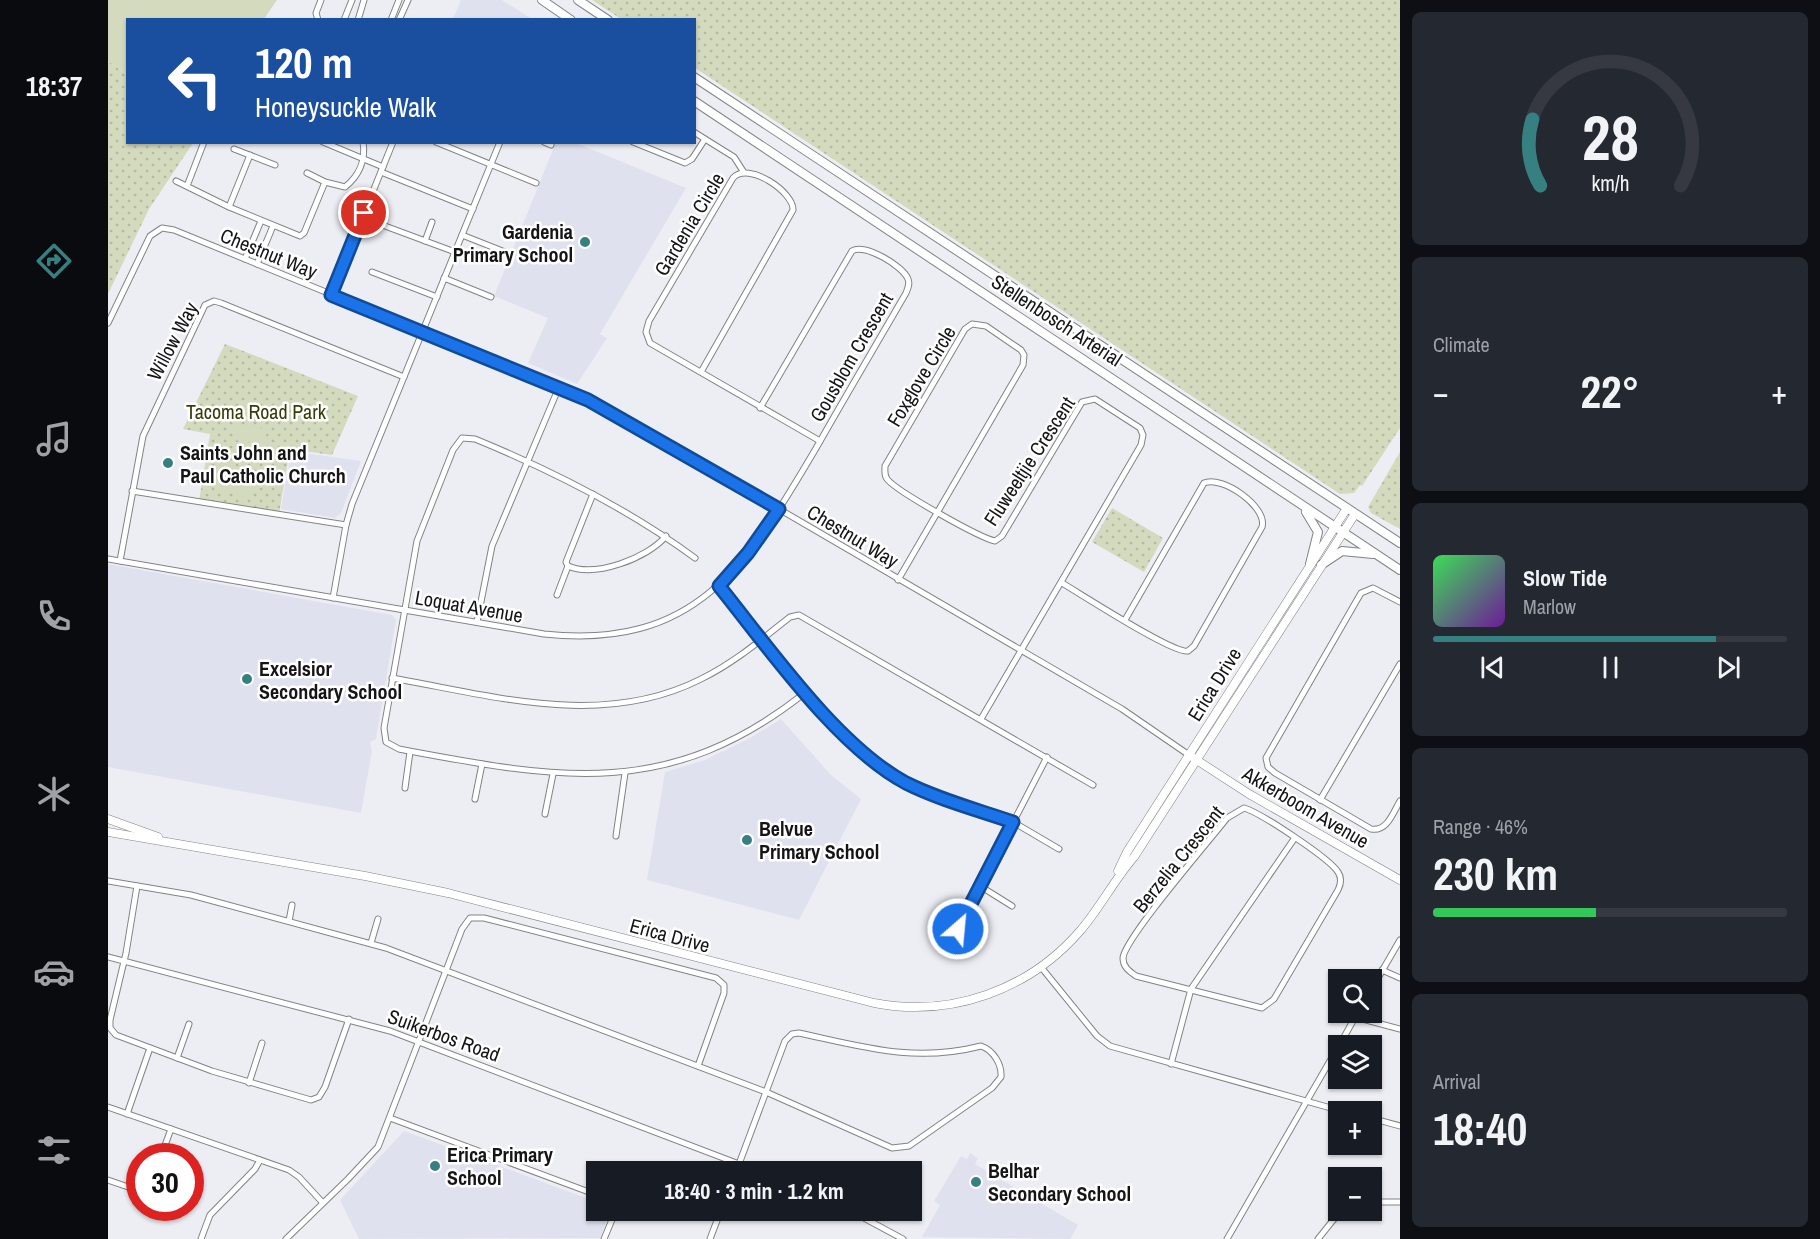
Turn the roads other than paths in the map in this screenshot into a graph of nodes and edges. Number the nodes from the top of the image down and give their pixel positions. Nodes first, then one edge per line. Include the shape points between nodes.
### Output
1 (321, 0) edge
2 (352, 0) edge
3 (364, 0) edge
4 (399, 0) edge
5 (542, 0) edge
6 (578, 0) edge
7 (407, 2) edge
8 (317, 18) edge
9 (345, 18) edge
10 (359, 18) edge
11 (392, 18) edge
12 (400, 18) edge
13 (568, 18) edge
14 (605, 18) edge
15 (696, 78) edge
16 (696, 102) edge
17 (696, 133) edge
18 (705, 139) junction
19 (203, 144) edge
20 (328, 144) edge
21 (363, 144) edge
22 (392, 144) edge
23 (441, 144) edge
24 (499, 144) edge
25 (638, 144) edge
26 (234, 148) dead end
27 (250, 155) junction
28 (364, 159) junction
29 (275, 165) dead end
30 (491, 165) junction
31 (382, 169) junction
32 (743, 171) junction
33 (307, 173) dead end
34 (176, 181) dead end
35 (326, 182) junction
36 (536, 183) dead end
37 (187, 186) junction
38 (229, 207) junction
39 (473, 209) junction
40 (261, 220) junction
41 (432, 222) dead end
42 (273, 226) junction
43 (386, 226) dead end
44 (462, 235) junction
45 (425, 241) junction
46 (455, 252) junction
47 (506, 252) dead end
48 (245, 259) junction
49 (257, 264) junction
50 (372, 272) dead end
51 (444, 278) junction
52 (331, 295) junction
53 (437, 297) junction
54 (491, 297) dead end
55 (108, 323) edge
56 (423, 332) junction
57 (701, 372) junction
58 (404, 377) junction
59 (559, 387) junction
60 (760, 408) junction
61 (820, 441) junction
62 (528, 461) junction
63 (132, 491) junction
64 (593, 494) junction
65 (1294, 500) junction
66 (1347, 508) junction
67 (779, 509) junction
68 (939, 511) junction
69 (1355, 514) junction
70 (346, 525) junction
71 (1334, 526) junction
72 (1343, 532) junction
73 (666, 536) junction
74 (1400, 543) edge
75 (1379, 556) junction
76 (695, 558) dead end
77 (108, 559) edge
78 (120, 561) junction
79 (1310, 564) junction
80 (1322, 565) junction
81 (568, 566) junction
82 (1400, 570) edge
83 (898, 580) junction
84 (1062, 583) junction
85 (719, 586) junction
86 (557, 595) dead end
87 (333, 598) junction
88 (1400, 602) edge
89 (404, 610) junction
90 (1125, 620) junction
91 (477, 622) junction
92 (762, 639) junction
93 (1022, 652) junction
94 (1400, 664) edge
95 (392, 678) junction
96 (806, 692) junction
97 (981, 719) junction
98 (410, 752) junction
99 (1189, 755) junction
100 (1047, 757) junction
101 (1197, 760) junction
102 (482, 764) junction
103 (625, 773) junction
104 (553, 774) junction
105 (1093, 785) dead end
106 (405, 788) dead end
107 (475, 799) dead end
108 (1320, 800) junction
109 (1400, 801) edge
110 (545, 814) dead end
111 (108, 819) edge
112 (1013, 822) junction
113 (108, 832) edge
114 (616, 836) dead end
115 (1294, 839) junction
116 (173, 843) junction
117 (1059, 849) dead end
118 (1400, 880) edge
119 (108, 881) edge
120 (1114, 881) junction
121 (136, 886) junction
122 (980, 886) junction
123 (292, 905) dead end
124 (1012, 906) dead end
125 (378, 919) dead end
126 (289, 921) junction
127 (958, 929) dead end
128 (1400, 939) edge
129 (371, 943) junction
130 (108, 957) edge
131 (123, 960) junction
132 (1041, 967) junction
133 (1382, 970) joint
134 (446, 971) junction
135 (1400, 978) edge
136 (1191, 989) junction
137 (350, 1018) junction
138 (1382, 1023) edge
139 (189, 1024) dead end
140 (1400, 1029) edge
141 (419, 1041) junction
142 (262, 1043) dead end
143 (150, 1048) junction
144 (177, 1058) junction
145 (1171, 1064) junction
146 (1328, 1064) edge
147 (698, 1066) junction
148 (249, 1083) junction
149 (766, 1092) junction
150 (1306, 1101) junction
151 (108, 1107) edge
152 (1328, 1107) edge
153 (127, 1114) junction
154 (390, 1118) junction
155 (1382, 1121) edge
156 (1400, 1126) edge
157 (171, 1128) junction
158 (166, 1143) edge
159 (260, 1160) junction
160 (734, 1161) edge
161 (740, 1161) edge
162 (108, 1180) edge
163 (126, 1186) edge
164 (586, 1190) edge
165 (1382, 1202) edge
166 (1400, 1202) edge
167 (323, 1203) junction
168 (611, 1221) edge
169 (717, 1221) edge
170 (868, 1221) edge
171 (1332, 1221) edge
172 (896, 1237) edge
173 (201, 1239) edge
174 (286, 1239) edge
175 (604, 1239) edge
176 (710, 1239) edge
177 (903, 1239) edge
178 (1227, 1239) edge
179 (1318, 1239) edge

1 - 8 street
2 - 9 street
3 - 10 street
4 - 7 street
4 - 11 street
5 - 13 main road
6 - 14 main road
7 - 12 street
15 - 66 main road, Stellenbosch Arterial
16 - 65 main road, Stellenbosch Arterial
17 - 18 street
18 - 25 street via 685,163
18 - 32 street via 734,157
19 - 37 street
20 - 28 street
21 - 28 street
22 - 31 street
23 - 30 street
24 - 30 street
26 - 27 street
27 - 29 street
27 - 38 street
28 - 31 street
28 - 35 street via 345,187
30 - 36 street
30 - 39 street
31 - 39 street
31 - 52 street
32 - 57 street, Gardenia Circle via 750,171 788,195 793,210
32 - 57 street, Gardenia Circle via 730,182 646,328 650,343
33 - 35 street
34 - 37 street
35 - 42 street via 303,235
37 - 38 street
38 - 40 street
39 - 44 street
40 - 42 street
40 - 48 street
41 - 45 street
42 - 49 street
43 - 45 street
44 - 46 street
44 - 47 street
45 - 46 street
46 - 51 street
48 - 49 street, Chestnut Way
48 - 55 street, Chestnut Way via 170,229 158,229 148,239
49 - 52 street, Chestnut Way
50 - 53 street
51 - 53 street
51 - 54 street
52 - 56 street, Chestnut Way
53 - 56 street
56 - 58 street
56 - 59 street, Chestnut Way
57 - 60 street, Gardenia Circle
58 - 63 street, Willow Way via 221,303 210,302 201,310 149,418 138,452
58 - 70 street
59 - 62 street
59 - 67 street, Chestnut Way via 615,414
60 - 61 street, Gardenia Circle
60 - 61 street, Gousblom Crescent via 844,260 857,248 870,250 904,273 908,288
61 - 67 street, Gousblom Crescent
62 - 64 street
62 - 89 street via 471,438 457,442 417,541
62 - 91 street via 488,558
63 - 70 street
63 - 78 street, Willow Way
64 - 73 street
64 - 81 street via 566,561
65 - 71 main road, Stellenbosch Arterial
65 - 79 main road via 1318,529
66 - 69 main road, Stellenbosch Arterial
66 - 71 main road, Erica Drive
67 - 83 street, Chestnut Way
67 - 85 street, Loquat Avenue
68 - 68 street, Foxglove Circle via 888,481 885,466 965,328 979,323 1021,350 1023,365
68 - 83 street, Foxglove Circle
68 - 84 street, Fluweeltjie Crescent via 995,541 1002,536 1082,402 1101,402 1140,428 1143,440
69 - 72 main road, Erica Drive
69 - 74 main road, Stellenbosch Arterial
70 - 87 street
71 - 72 main road, Stellenbosch Arterial
71 - 79 main road, Erica Drive
72 - 75 main road, Stellenbosch Arterial
72 - 80 main road, Erica Drive
73 - 76 street
73 - 81 street via 652,550 624,562 582,569
75 - 80 main road via 1342,551
75 - 82 main road, Stellenbosch Arterial
77 - 78 street, Loquat Avenue
78 - 87 street, Loquat Avenue
79 - 99 main road, Erica Drive
80 - 101 main road, Erica Drive
81 - 86 street
83 - 93 street, Chestnut Way
84 - 90 street
84 - 93 street, Fluweeltjie Crescent
85 - 91 street, Loquat Avenue via 660,622 603,636 544,634
85 - 92 street
87 - 89 street, Loquat Avenue
88 - 108 street via 1373,588 1361,593 1267,755 1270,770
89 - 91 street, Loquat Avenue
89 - 95 street
90 - 90 street via 1204,483 1223,483 1260,510 1264,518 1262,527 1191,649 1178,651
92 - 95 street via 699,680 658,696 611,705 559,706
92 - 96 street
92 - 97 street via 790,617 810,619
93 - 97 street, Fluweeltjie Crescent
93 - 99 street, Chestnut Way via 1152,728
94 - 108 street
95 - 98 street via 384,728 386,742
96 - 103 street via 737,738 667,764
96 - 112 street via 846,737 887,771 928,792
97 - 100 street
98 - 102 street
98 - 106 street
99 - 101 main road, Akkerboom Avenue
99 - 120 main road, Erica Drive via 1127,852
100 - 105 street
100 - 112 street
101 - 118 main road, Akkerboom Avenue
101 - 120 main road, Erica Drive
102 - 104 street
102 - 107 street
103 - 104 street
103 - 114 street
104 - 110 street
108 - 109 street via 1376,830 1386,825
111 - 116 main road, Erica Drive
112 - 117 street
112 - 122 street
113 - 116 main road, Erica Drive
115 - 136 street
115 - 136 street, Berzelia Crescent via 1332,866 1340,875 1341,884 1274,999 1262,1008 1254,1008
115 - 136 street, Berzelia Crescent via 1250,810 1244,808 1233,813 1132,940 1124,954 1126,969 1136,976
116 - 132 main road, Erica Drive via 448,893 886,1005 922,1008 962,1002 997,992
119 - 121 street
120 - 132 main road, Erica Drive via 1082,928
121 - 126 street via 191,895
121 - 131 street
122 - 124 street
122 - 127 street
123 - 126 street
125 - 129 street
126 - 129 street
128 - 133 street
129 - 134 street
130 - 131 street, Suikerbos Road
131 - 137 street, Suikerbos Road
131 - 143 street via 110,1028 116,1035
132 - 145 street via 1097,1036 1110,1046
133 - 135 street
134 - 141 street
134 - 147 street
134 - 147 street via 462,928 476,917 716,978 724,985 724,993
136 - 145 street
137 - 141 street, Suikerbos Road
137 - 148 street via 325,1086 315,1099 305,1100
138 - 140 street
139 - 144 street
141 - 154 street
141 - 160 street, Suikerbos Road
142 - 148 street
143 - 144 street
143 - 153 street
144 - 148 street
145 - 150 street
146 - 150 street
147 - 149 street
149 - 149 street via 785,1041 799,1033 897,1054 933,1054 981,1046 991,1053 1002,1071 992,1088 899,1149
149 - 161 street
150 - 152 street
150 - 178 street
151 - 153 street
153 - 157 street
154 - 164 street
154 - 167 street via 378,1147
155 - 156 street
157 - 158 street
157 - 159 street
159 - 167 street via 294,1173
159 - 173 street via 210,1215
162 - 163 street
165 - 166 street
167 - 174 street
168 - 175 street
169 - 176 street
170 - 172 street
171 - 179 street
172 - 177 street

